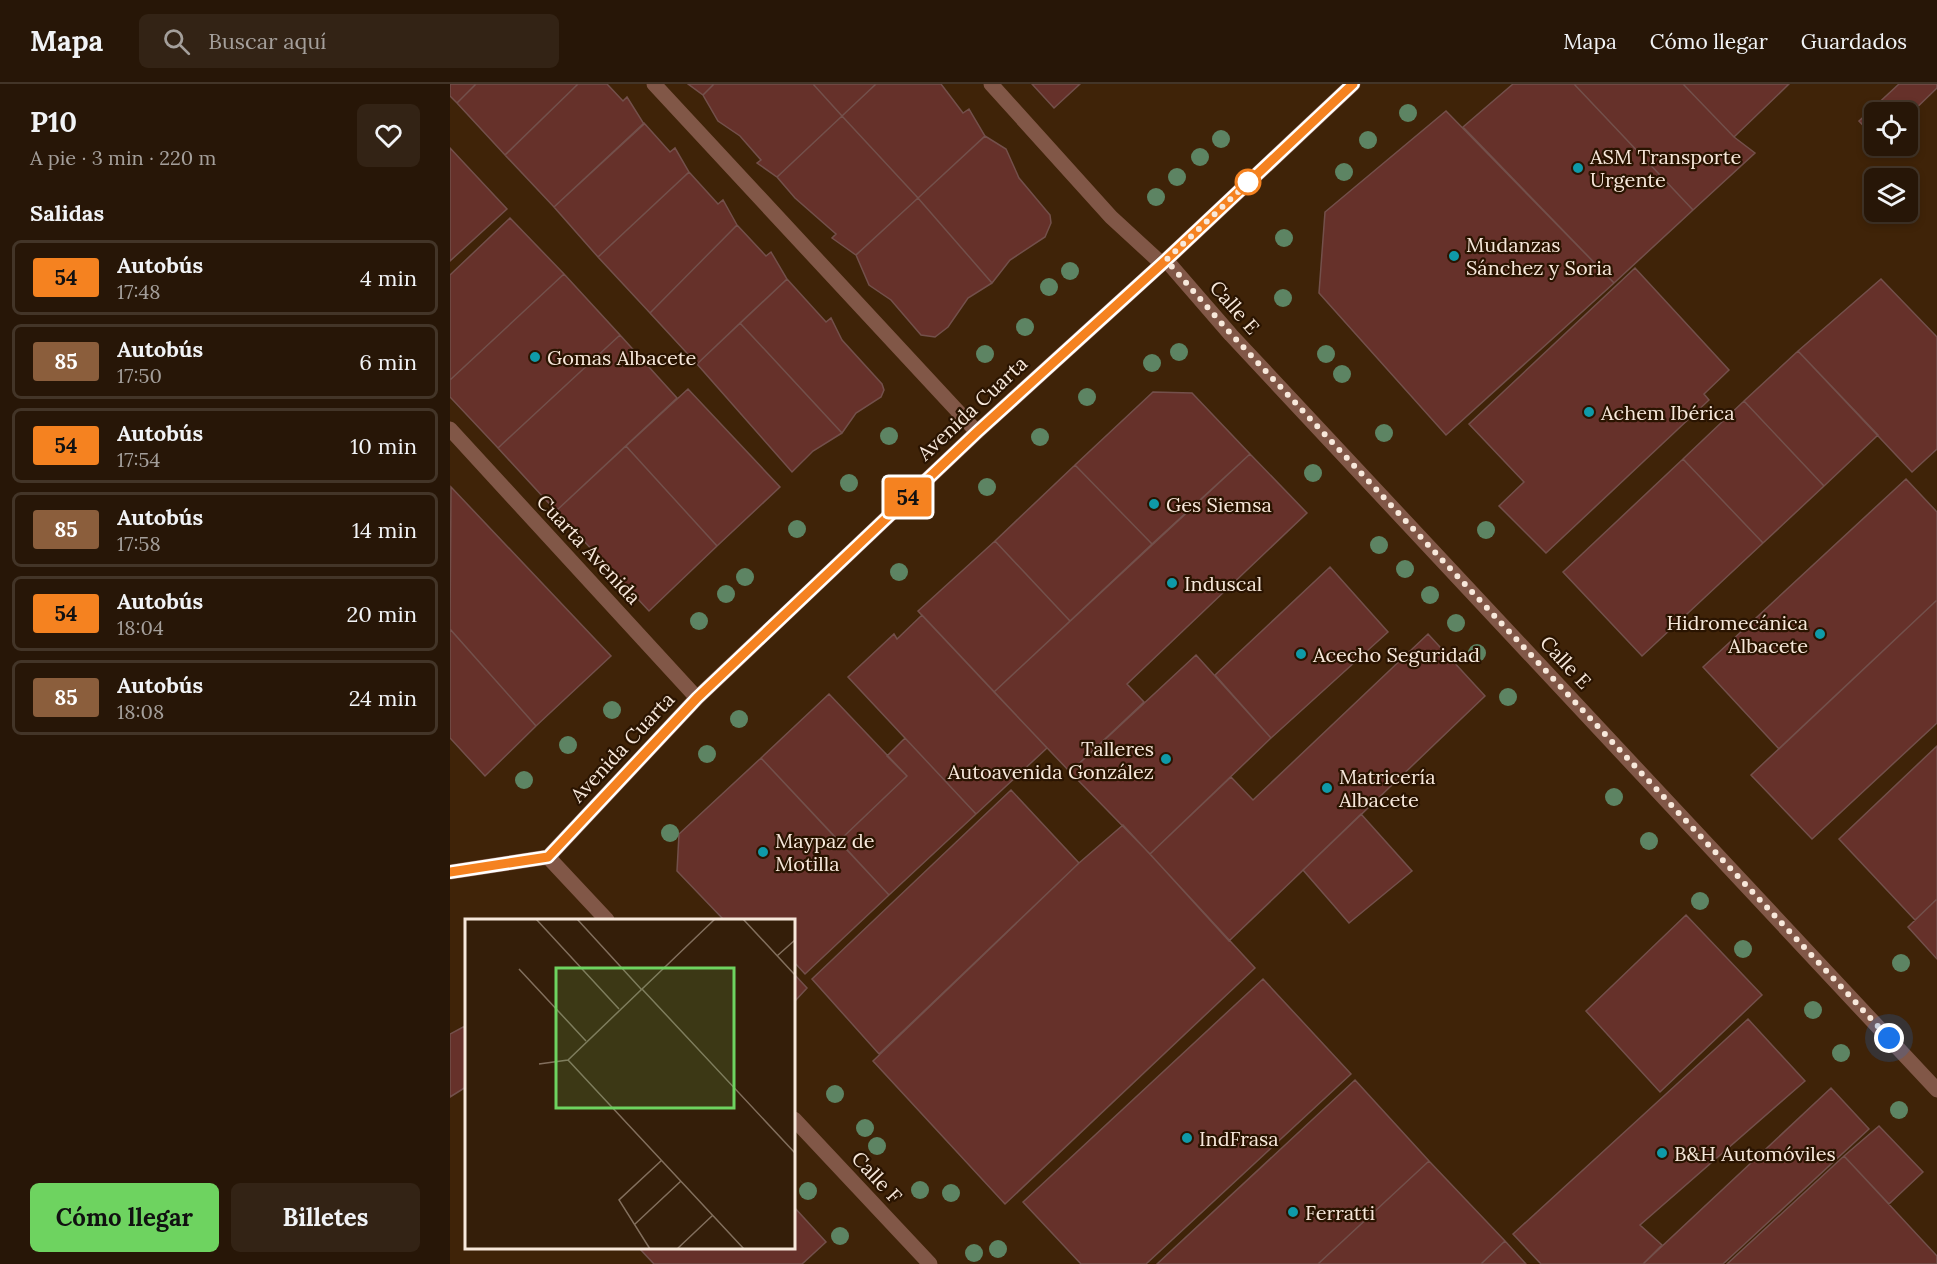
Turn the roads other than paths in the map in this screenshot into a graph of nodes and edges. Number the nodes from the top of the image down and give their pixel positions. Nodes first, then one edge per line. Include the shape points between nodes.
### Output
1 (654, 84) edge
2 (991, 84) edge
3 (1353, 84) edge
4 (1164, 262) junction
5 (450, 429) edge
6 (977, 432) junction
7 (697, 698) junction
8 (548, 857) junction
9 (450, 872) edge
10 (605, 919) edge
11 (1937, 1090) edge
12 (795, 1120) edge
13 (930, 1264) edge

1 - 6 street
2 - 4 street, Calle E via 1111,217
3 - 4 street, Avenida Cuarta
4 - 6 street, Avenida Cuarta
4 - 11 street, Calle E
5 - 7 street, Cuarta Avenida
6 - 7 street, Avenida Cuarta
7 - 8 street, Avenida Cuarta
8 - 9 street
8 - 10 street
12 - 13 street, Calle F

